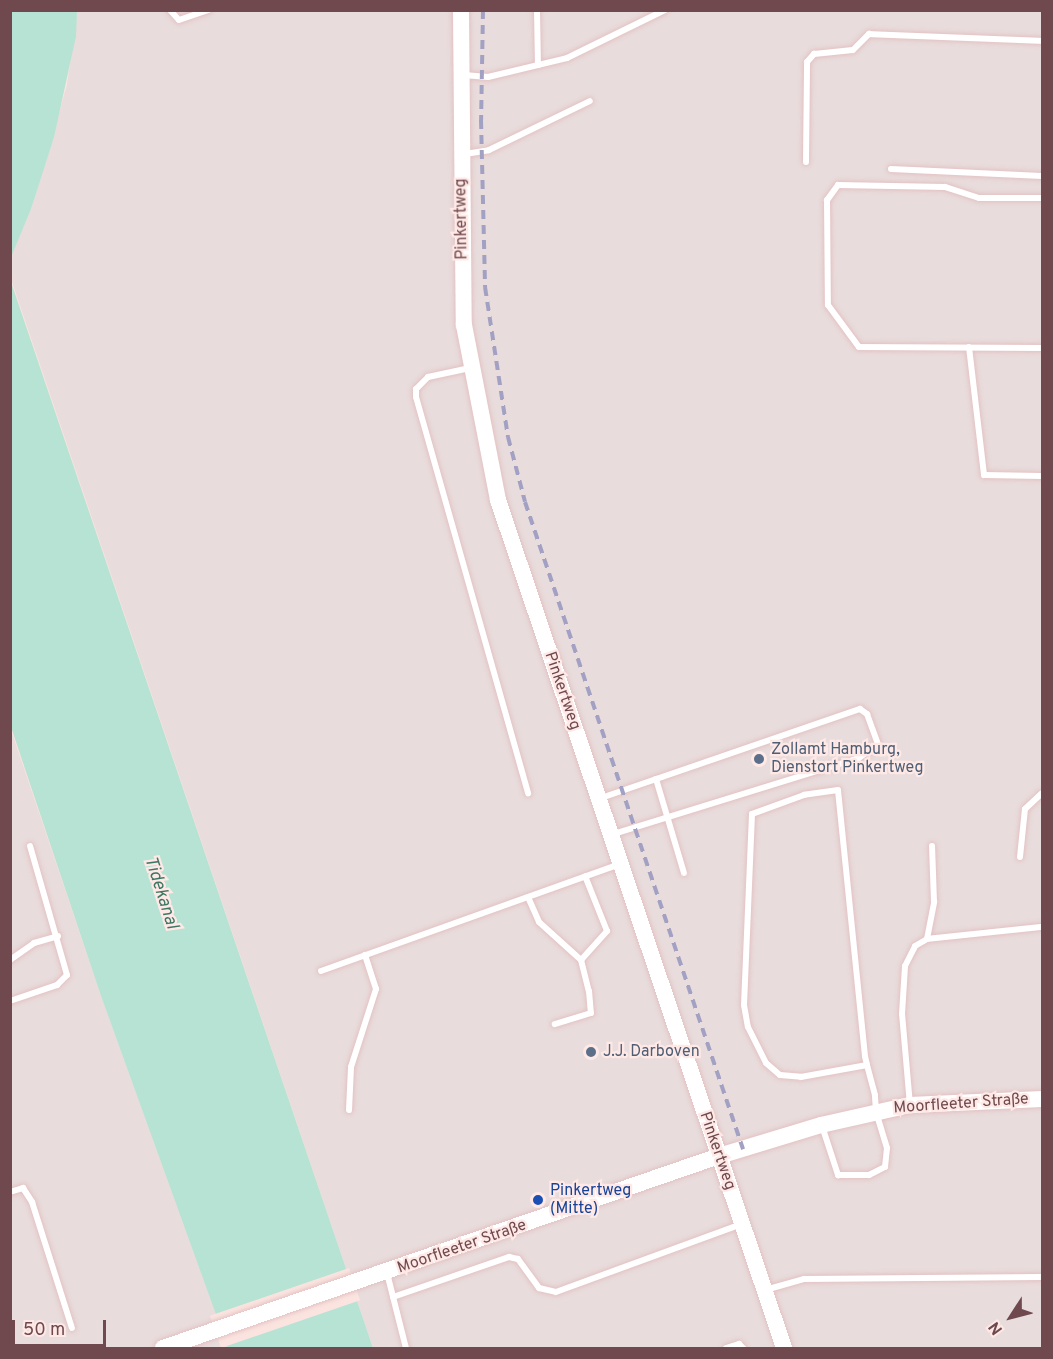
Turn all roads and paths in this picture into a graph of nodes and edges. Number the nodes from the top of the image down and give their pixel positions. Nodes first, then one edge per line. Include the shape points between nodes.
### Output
1 (170, 10) edge
2 (208, 10) edge
3 (461, 10) edge
4 (537, 10) edge
5 (665, 10) edge
6 (1042, 41) edge
7 (538, 65) junction
8 (461, 75) junction
9 (590, 101) dead end
10 (461, 154) junction
11 (806, 162) dead end
12 (891, 169) dead end
13 (1042, 176) edge
14 (1042, 198) edge
15 (969, 347) junction
16 (1042, 348) edge
17 (472, 368) junction
18 (1042, 476) edge
19 (656, 779) junction
20 (528, 793) dead end
21 (1042, 793) edge
22 (598, 799) junction
23 (669, 818) junction
24 (611, 835) junction
25 (30, 846) dead end
26 (932, 846) dead end
27 (1020, 857) dead end
28 (620, 864) junction
29 (684, 873) dead end
30 (585, 876) junction
31 (528, 897) junction
32 (1042, 927) edge
33 (58, 936) junction
34 (927, 939) junction
35 (365, 956) junction
36 (10, 960) edge
37 (581, 960) junction
38 (321, 971) dead end
39 (10, 1001) edge
40 (555, 1024) dead end
41 (867, 1065) junction
42 (1042, 1099) edge
43 (910, 1105) junction
44 (349, 1110) dead end
45 (876, 1111) junction
46 (821, 1125) junction
47 (719, 1156) junction
48 (10, 1192) edge
49 (742, 1224) junction
50 (387, 1272) junction
51 (1042, 1277) edge
52 (765, 1291) junction
53 (393, 1297) junction
54 (72, 1328) dead end
55 (163, 1348) edge
56 (406, 1348) edge
57 (726, 1348) edge
58 (743, 1348) edge
59 (784, 1348) edge

1 - 2 lane via 179,20
3 - 8 street, Pinkertweg
4 - 7 lane
5 - 7 lane via 584,50
6 - 11 lane via 869,34 854,50 814,54 807,62
7 - 8 lane via 488,77
8 - 10 street, Pinkertweg
9 - 10 lane via 489,150
10 - 17 street, Pinkertweg via 464,324
12 - 13 lane
14 - 15 lane via 979,198 945,187 838,185 827,200 828,305 859,347
15 - 16 lane
15 - 18 lane via 984,476
17 - 20 lane via 428,377 416,389 416,396
17 - 22 street, Pinkertweg via 498,500
19 - 22 lane
19 - 23 lane
19 - 23 lane via 860,709 867,714 878,745 869,753
21 - 27 lane via 1025,809
22 - 24 street, Pinkertweg
23 - 24 lane
23 - 29 lane
24 - 28 street, Pinkertweg
25 - 33 lane
26 - 34 lane via 934,902
28 - 30 lane
28 - 47 street, Pinkertweg
30 - 31 lane
30 - 37 lane via 607,931
31 - 35 lane
31 - 37 lane via 538,922
32 - 34 lane
33 - 36 lane via 34,943
33 - 39 lane via 67,965 63,981
34 - 43 lane via 915,946 904,966 902,1026
35 - 38 lane
35 - 44 lane via 376,989 351,1066
37 - 40 lane via 591,1013
41 - 41 lane via 838,790 804,795 752,814 744,1005 748,1027 766,1063 780,1075 801,1077
41 - 45 lane
42 - 43 street, Moorfleeter Straße
43 - 45 street, Moorfleeter Straße
45 - 46 street, Moorfleeter Straße
45 - 46 lane via 888,1160 880,1173 838,1175
46 - 47 street, Moorfleeter Straße
47 - 49 street, Pinkertweg
47 - 50 street, Moorfleeter Straße
48 - 54 lane via 23,1188 32,1202
49 - 52 street, Pinkertweg
49 - 53 lane via 556,1292 539,1288 518,1259 509,1257
50 - 53 lane
50 - 55 street, Moorfleeter Straße
51 - 52 lane via 804,1279
52 - 59 street, Pinkertweg
53 - 56 lane
57 - 58 lane via 740,1344

